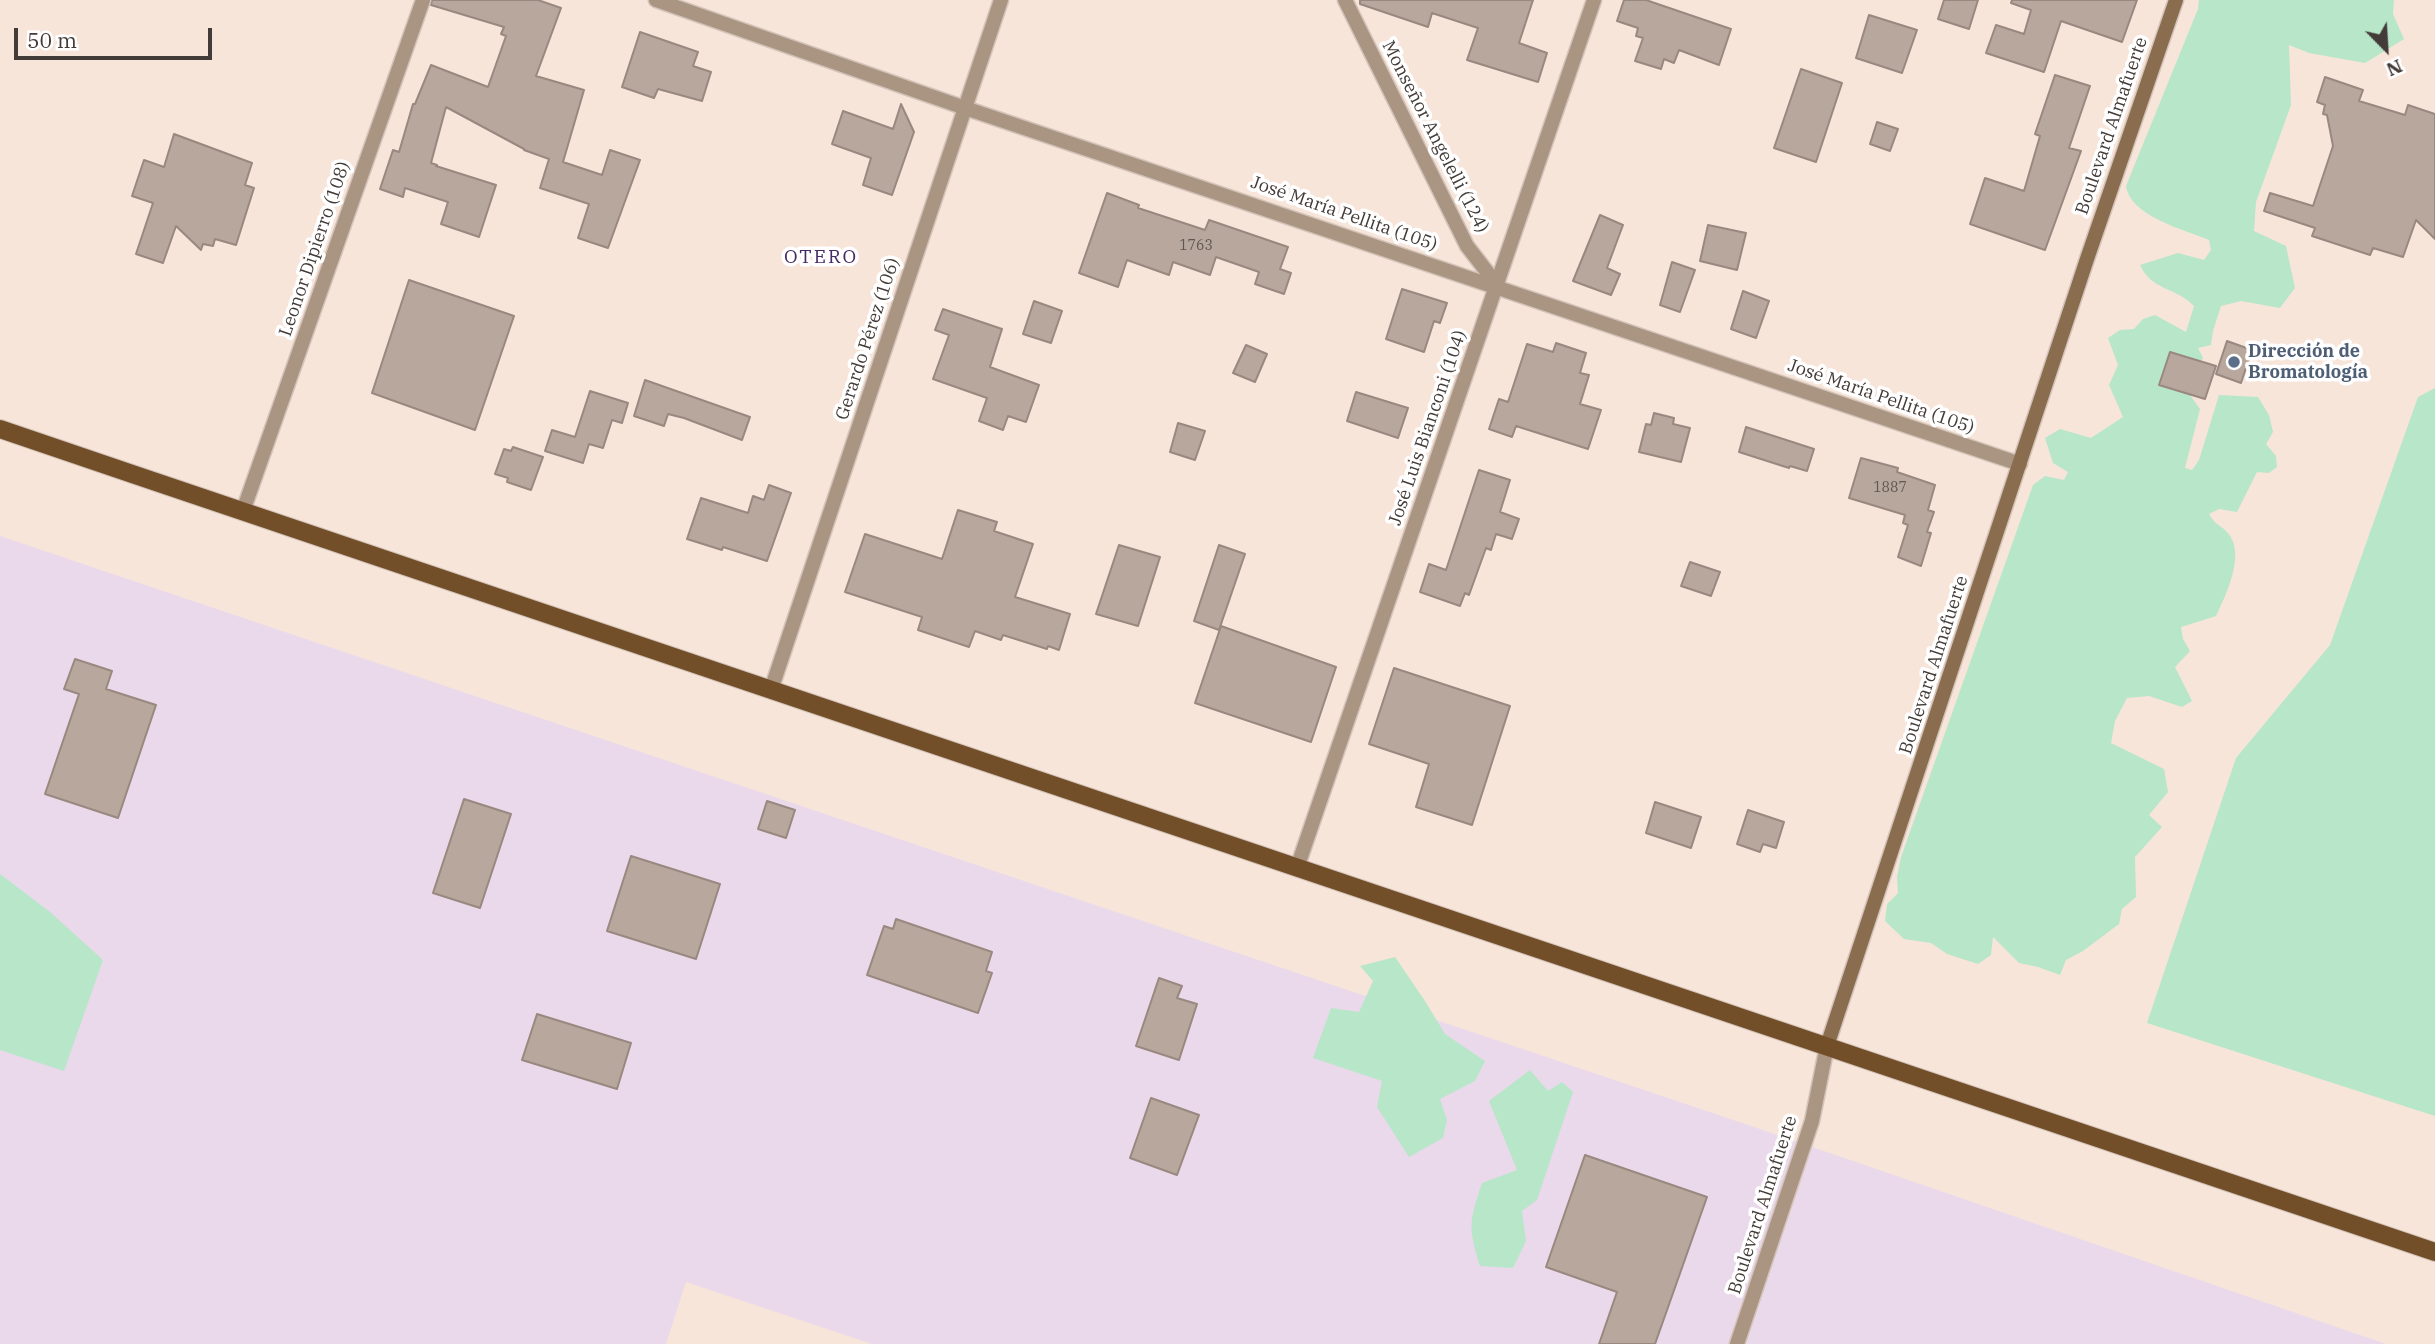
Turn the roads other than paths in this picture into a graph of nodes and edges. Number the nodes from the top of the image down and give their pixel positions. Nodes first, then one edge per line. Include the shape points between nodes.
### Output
1 (423, 0) edge
2 (656, 0) edge
3 (1001, 0) edge
4 (1345, 0) edge
5 (1594, 0) edge
6 (2176, 0) edge
7 (965, 108) junction
8 (1497, 286) junction
9 (0, 429) edge
10 (2020, 464) junction
11 (243, 511) junction
12 (771, 690) junction
13 (1297, 867) junction
14 (1827, 1046) junction
15 (2435, 1252) edge
16 (1737, 1344) edge

1 - 11 street, Leonor Dipierro (108)
2 - 7 street, José María Pellita (105)
3 - 7 street, Gerardo Pérez (106)
4 - 8 street, Monseñor Angelelli (124) via 1467,246
5 - 8 street, José Luis Bianconi (104)
6 - 10 main road, Boulevard Almafuerte
7 - 8 street, José María Pellita (105)
7 - 12 street, Gerardo Pérez (106)
8 - 10 street, José María Pellita (105)
8 - 13 street, José Luis Bianconi (104)
9 - 11 main road
10 - 14 main road, Boulevard Almafuerte
11 - 12 main road
12 - 13 main road
13 - 14 main road
14 - 15 main road
14 - 16 street, Boulevard Almafuerte via 1812,1121

